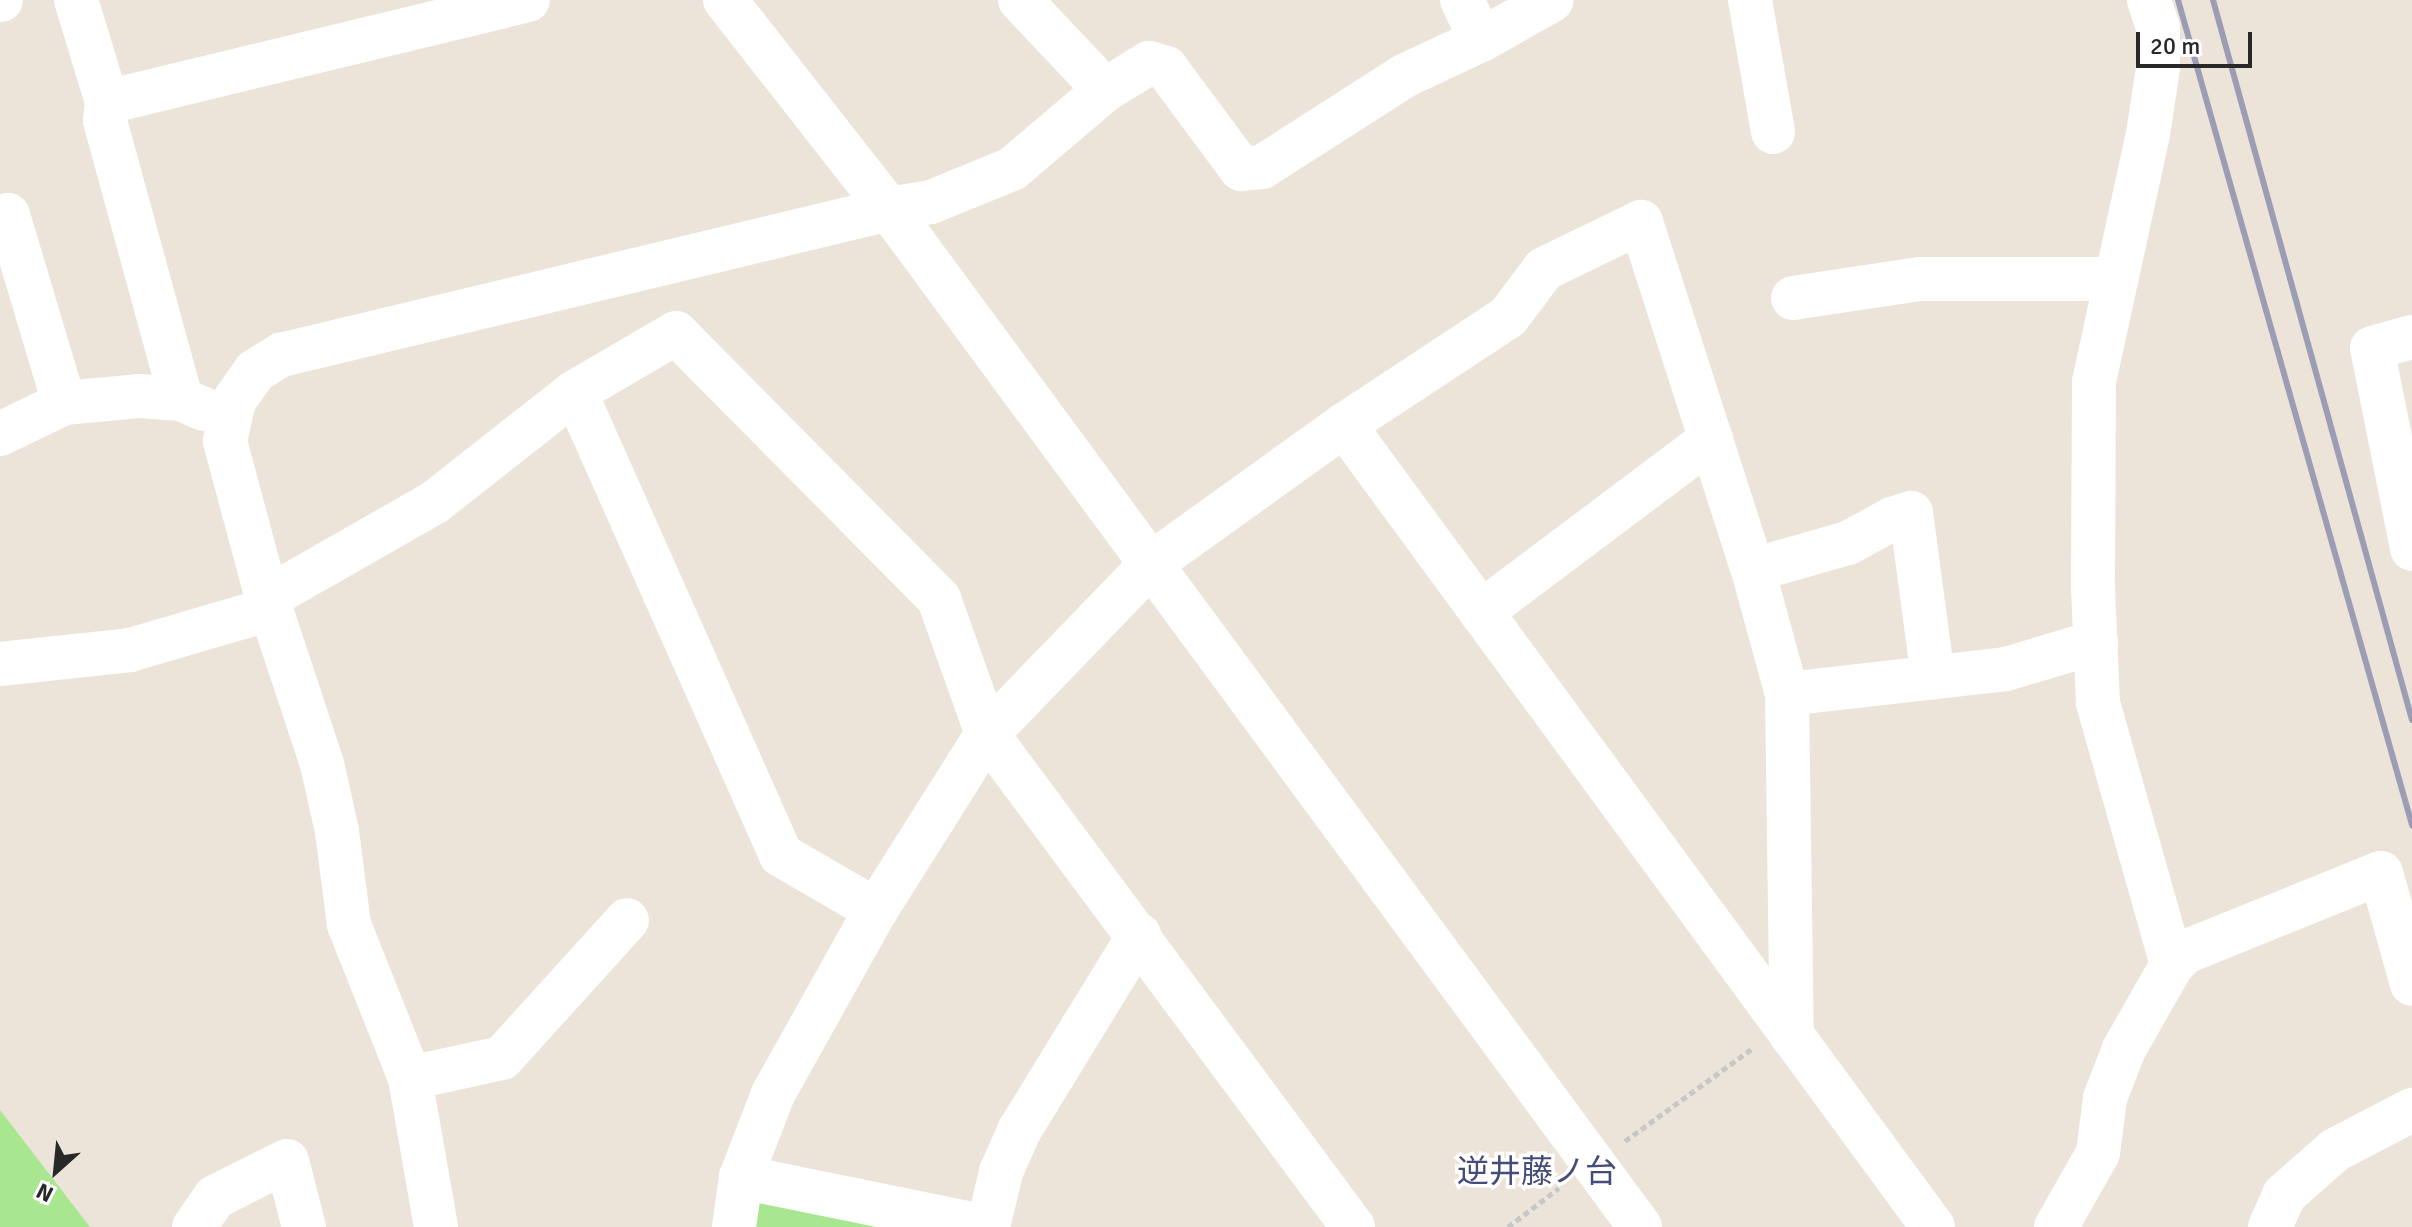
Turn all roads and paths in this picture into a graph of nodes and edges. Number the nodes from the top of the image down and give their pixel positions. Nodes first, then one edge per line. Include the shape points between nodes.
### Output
1 (76, 0) edge
2 (528, 0) edge
3 (725, 0) edge
4 (1020, 0) edge
5 (1462, 0) edge
6 (1552, 0) edge
7 (1750, 0) edge
8 (2149, 0) edge
9 (1481, 40) junction
10 (1105, 90) junction
11 (107, 102) junction
12 (1773, 132) dead end
13 (889, 209) junction
14 (0, 217) edge
15 (2114, 279) junction
16 (1793, 298) dead end
17 (2412, 337) edge
18 (575, 392) junction
19 (181, 399) junction
20 (64, 403) junction
21 (227, 420) junction
22 (1344, 425) junction
23 (0, 434) edge
24 (1711, 439) junction
25 (2412, 549) edge
26 (1152, 563) junction
27 (1753, 570) junction
28 (268, 604) junction
29 (1481, 612) junction
30 (2096, 642) junction
31 (0, 664) edge
32 (1933, 678) junction
33 (1787, 694) junction
34 (987, 734) junction
35 (876, 910) junction
36 (627, 920) dead end
37 (1139, 935) junction
38 (2172, 965) junction
39 (2412, 984) edge
40 (1788, 1030) junction
41 (410, 1078) junction
42 (2412, 1110) edge
43 (1615, 1149) dead end
44 (741, 1177) junction
45 (1562, 1186) dead end
46 (194, 1227) edge
47 (304, 1227) edge
48 (436, 1227) edge
49 (734, 1227) edge
50 (988, 1227) edge
51 (1353, 1227) edge
52 (1508, 1227) edge
53 (1640, 1227) edge
54 (1933, 1227) edge
55 (2056, 1227) edge
56 (2270, 1227) edge

1 - 11 street
2 - 11 street
3 - 13 street
4 - 10 street
5 - 9 street
6 - 9 street
7 - 12 street
8 - 15 street via 2158,27 2158,68
9 - 10 street via 1406,75 1262,167 1241,169 1166,68 1149,63
10 - 13 street via 1012,169 931,202
11 - 19 street via 105,121
13 - 21 street via 281,355 255,371
13 - 26 street
14 - 20 street via 8,215
15 - 16 street via 1920,279
15 - 30 street via 2094,382
17 - 25 street via 2372,348
18 - 28 street via 435,502
18 - 34 street via 676,333 939,599
18 - 35 street via 781,855
19 - 20 street via 139,396
19 - 21 street
20 - 23 street
21 - 28 street via 225,441
22 - 24 street via 1508,317 1544,269 1641,222
22 - 26 street
22 - 29 street
24 - 27 street
24 - 29 street
26 - 34 street
26 - 53 street
27 - 32 street via 1848,543 1911,513
27 - 33 street
28 - 31 street via 130,650
28 - 41 street via 322,764 349,925
29 - 40 street
30 - 32 street via 2006,669
30 - 38 street via 2098,703
32 - 33 street
33 - 40 street
34 - 35 street
34 - 37 street
35 - 44 street via 773,1094
36 - 41 street via 502,1058
37 - 50 street via 1019,1131 1001,1172
37 - 51 street
38 - 39 street via 2185,952 2381,873
38 - 55 street via 2124,1049 2105,1098 2098,1153
40 - 43 path
40 - 54 street
41 - 48 street
42 - 56 street via 2335,1150 2284,1195
44 - 49 street
44 - 50 street
45 - 52 path
46 - 47 street via 215,1197 287,1161

